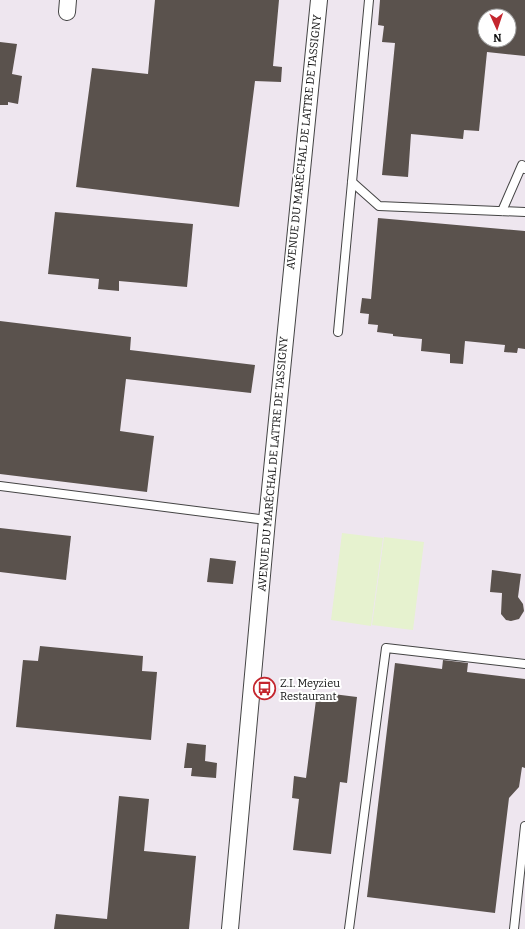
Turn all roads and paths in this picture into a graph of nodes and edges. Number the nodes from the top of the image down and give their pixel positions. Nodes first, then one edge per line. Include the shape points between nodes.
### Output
1 (319, 0) edge
2 (369, 0) edge
3 (524, 164) edge
4 (352, 182) junction
5 (502, 211) junction
6 (525, 212) edge
7 (338, 332) dead end
8 (0, 486) edge
9 (267, 520) junction
10 (525, 664) edge
11 (525, 826) edge
12 (230, 929) edge
13 (349, 929) edge
14 (514, 929) edge

1 - 9 street, AVENUE DU MARÉCHAL DE LATTRE DE TASSIGNY
2 - 4 lane
3 - 5 lane
4 - 5 lane via 379,206
4 - 7 lane
5 - 6 lane
8 - 9 lane
9 - 12 street, AVENUE DU MARÉCHAL DE LATTRE DE TASSIGNY
10 - 13 lane via 386,648
11 - 14 lane

